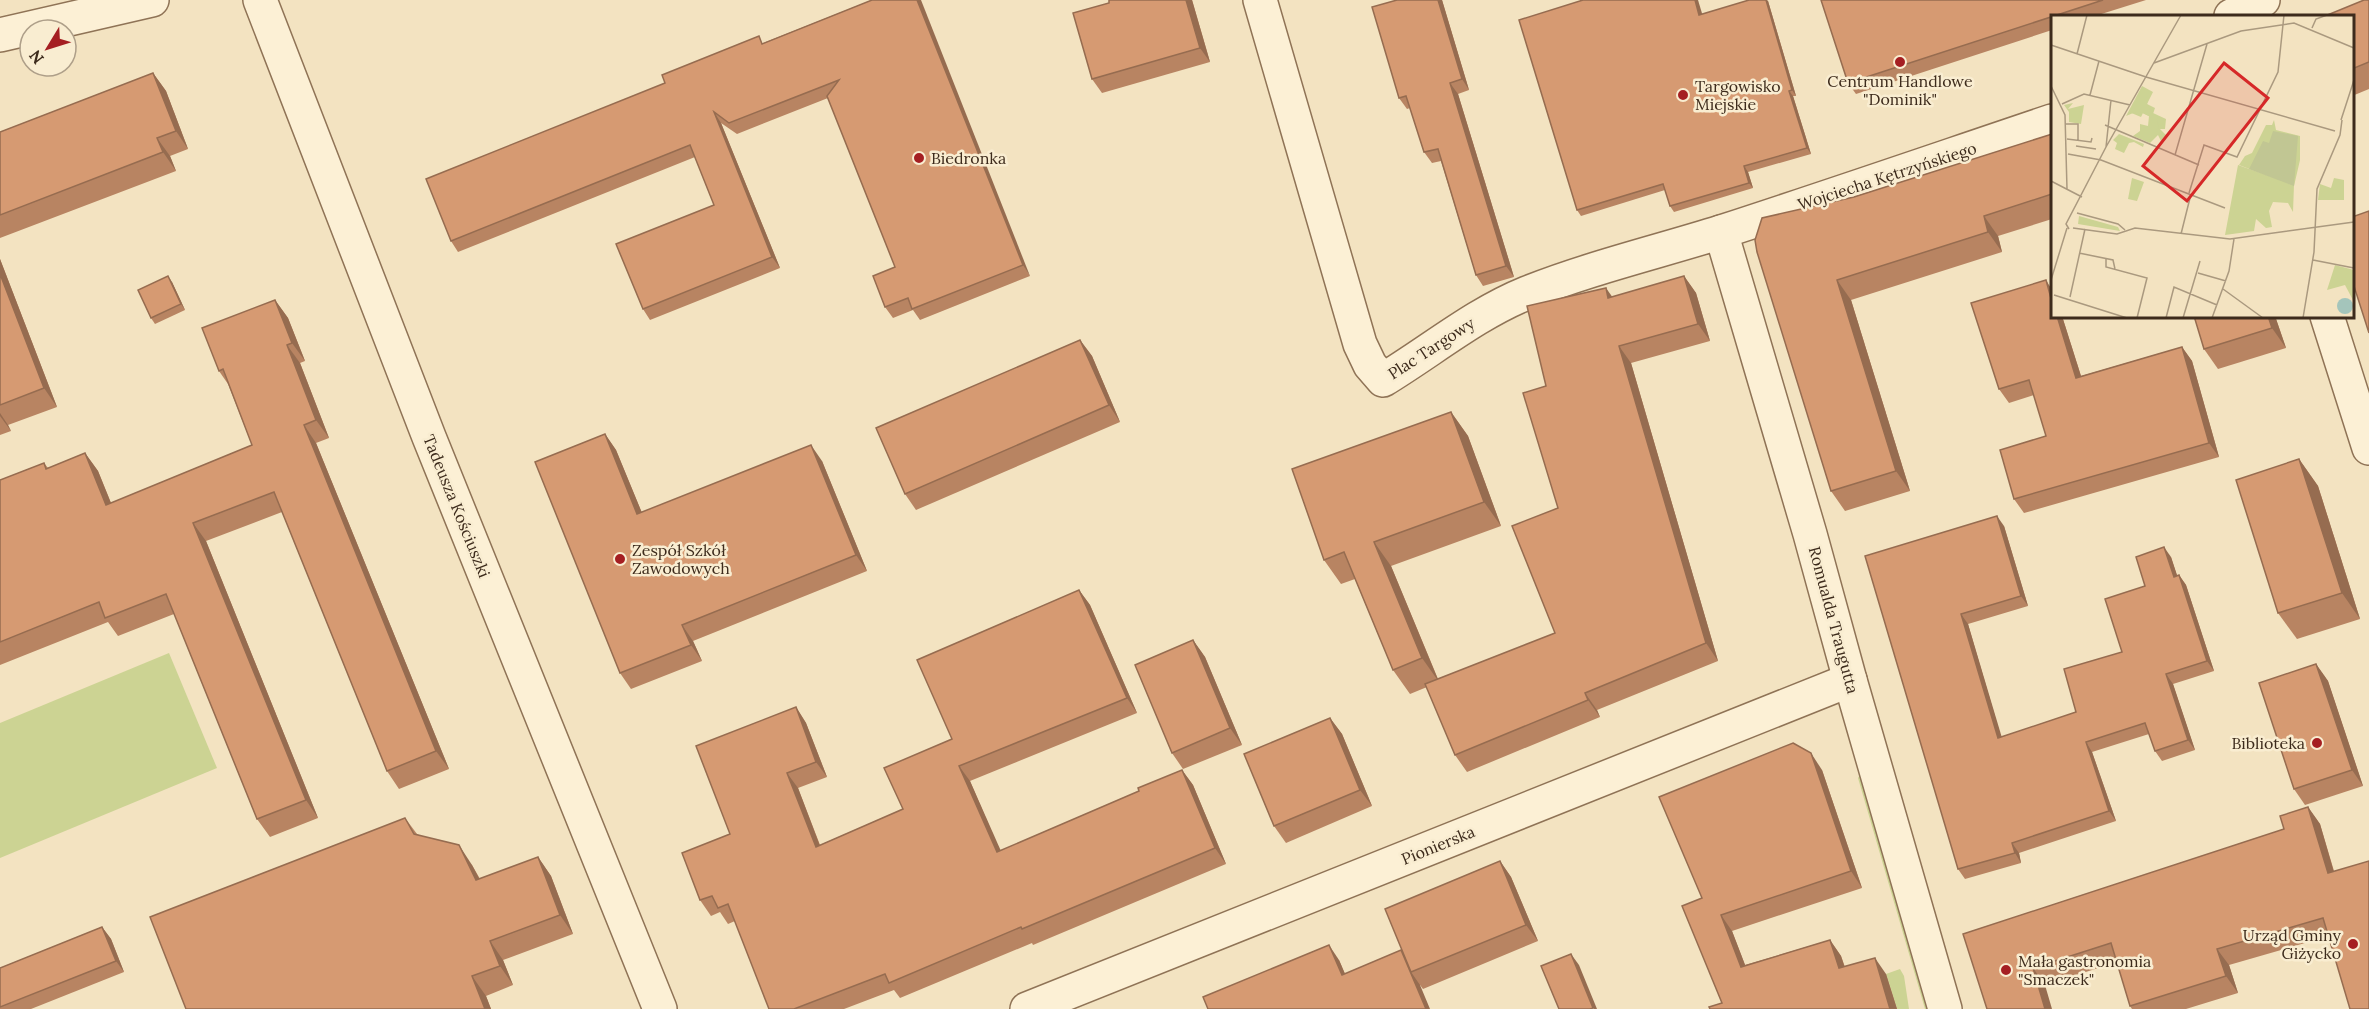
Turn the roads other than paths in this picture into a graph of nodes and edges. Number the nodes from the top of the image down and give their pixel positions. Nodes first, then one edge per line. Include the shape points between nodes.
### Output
1 (152, 0) edge
2 (260, 0) edge
3 (1260, 0) edge
4 (2224, 0) edge
5 (2262, 0) edge
6 (2230, 15) edge
7 (2232, 15) edge
8 (0, 35) edge
9 (2051, 121) edge
10 (1721, 232) junction
11 (2328, 318) edge
12 (2369, 448) edge
13 (1850, 680) junction
14 (660, 1009) edge
15 (1027, 1009) edge
16 (1945, 1009) edge

1 - 8 street
2 - 14 street, Tadeusza Kościuszki via 429,436
3 - 10 street, Plac Targowy via 1360,344 1383,380 1475,320 1526,294
4 - 6 street
5 - 7 street
9 - 10 street, Wojciecha Kętrzyńskiego
10 - 13 street, Romualda Traugutta
11 - 12 street
13 - 15 street, Pionierska
13 - 16 street, Romualda Traugutta

